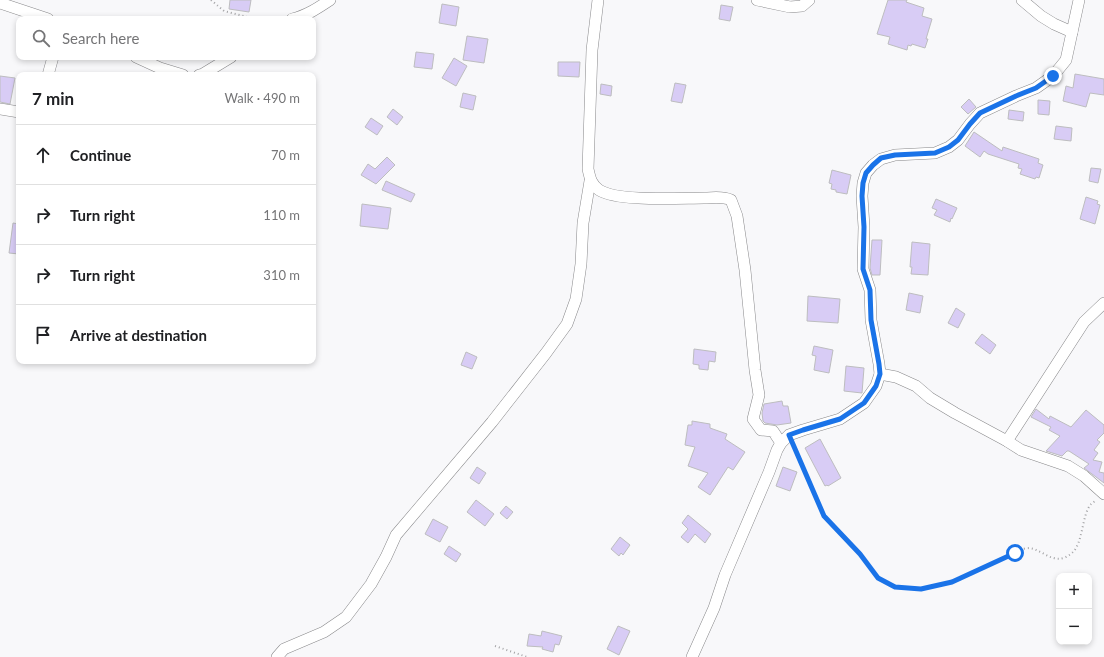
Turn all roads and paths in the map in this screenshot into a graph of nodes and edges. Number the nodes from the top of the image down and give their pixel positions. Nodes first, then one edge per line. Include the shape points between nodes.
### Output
1 (211, 0) edge
2 (330, 0) edge
3 (598, 0) edge
4 (756, 0) edge
5 (809, 0) edge
6 (1022, 0) edge
7 (1079, 0) edge
8 (0, 3) edge
9 (39, 16) edge
10 (243, 16) edge
11 (302, 16) edge
12 (1072, 32) junction
13 (52, 60) edge
14 (143, 60) edge
15 (226, 60) edge
16 (49, 72) edge
17 (173, 72) edge
18 (206, 72) edge
19 (0, 110) edge
20 (16, 112) edge
21 (590, 181) junction
22 (1104, 303) edge
23 (880, 374) junction
24 (785, 439) junction
25 (1007, 441) junction
26 (1102, 497) edge
27 (495, 646) dead end
28 (277, 657) edge
29 (527, 657) edge
30 (692, 657) edge

1 - 10 path via 224,11
2 - 11 street
3 - 21 street via 592,50 588,169
4 - 5 street via 790,7 802,6
6 - 12 street via 1041,16
7 - 12 street
8 - 9 street
12 - 23 street via 1066,60 1053,76 1036,88 980,113 949,147 935,153 881,158 866,173 862,196 863,269 870,290 871,320
13 - 16 street
14 - 17 street
15 - 18 street
19 - 20 street
21 - 24 street via 599,190 631,198 724,196 731,200 737,216 745,270 759,395 753,419 761,430 773,431
21 - 28 street via 583,223 576,299 567,324 492,422 396,535 372,584 346,617 324,632 284,649
22 - 25 street via 1084,322
23 - 24 street via 876,386 864,403 840,419 803,430
23 - 25 street via 896,377 916,386 949,410
24 - 26 path via 824,516 860,554 878,578 895,587 921,589 952,582 1023,548 1032,548 1050,557 1067,557 1074,551 1080,538 1088,507
24 - 30 street via 777,450
25 - 26 street via 1021,450 1068,466 1084,476
27 - 29 path

